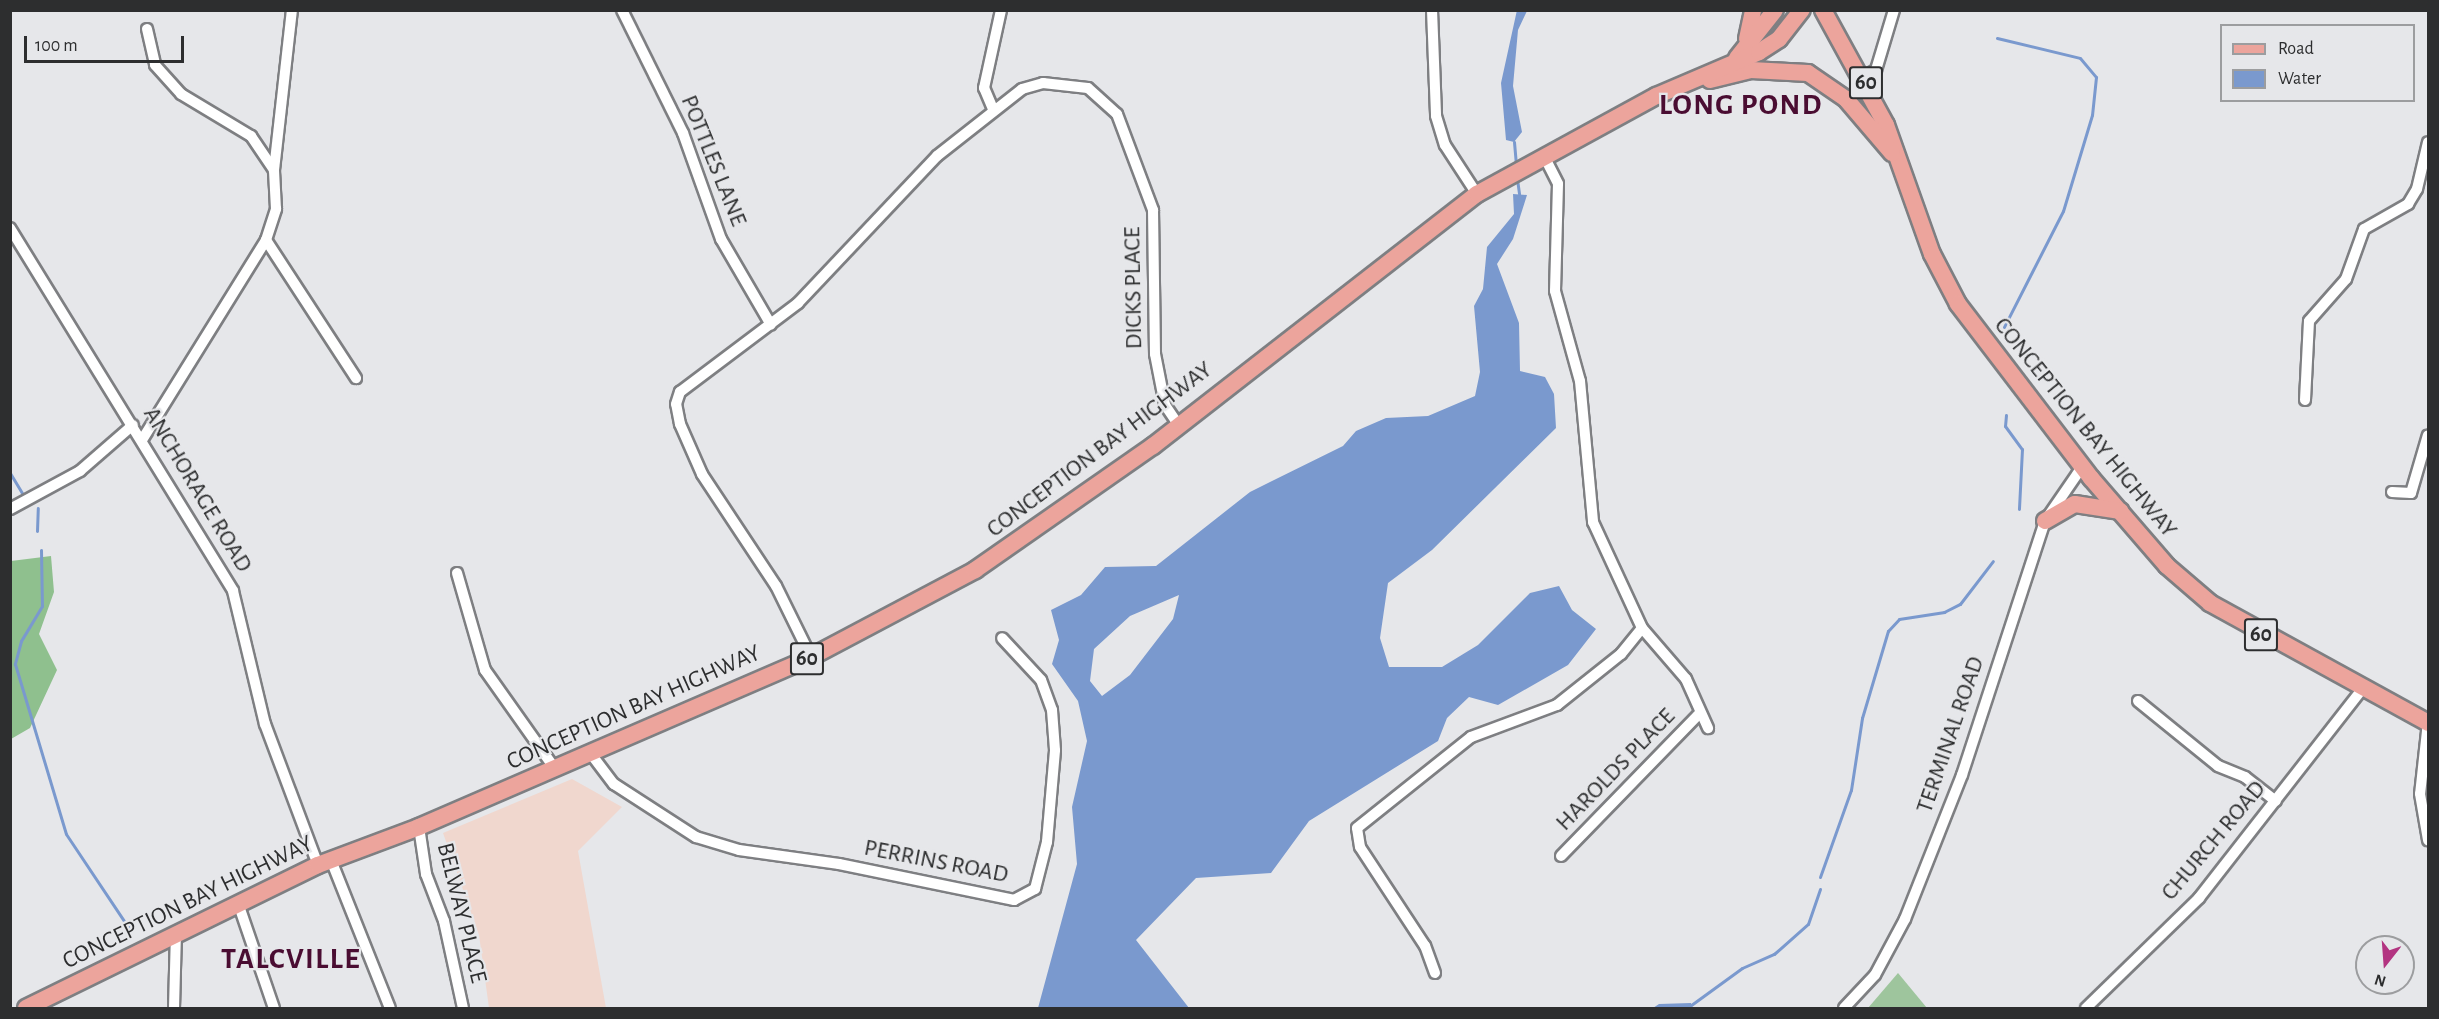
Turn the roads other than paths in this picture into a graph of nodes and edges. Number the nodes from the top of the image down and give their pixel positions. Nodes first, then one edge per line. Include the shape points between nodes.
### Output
1 (292, 10) edge
2 (622, 10) edge
3 (1000, 10) edge
4 (1432, 10) edge
5 (1754, 10) edge
6 (1775, 10) edge
7 (1802, 10) edge
8 (1822, 10) edge
9 (1894, 10) edge
10 (147, 29) dead end
11 (1741, 51) junction
12 (1863, 76) junction
13 (1669, 91) junction
14 (993, 109) junction
15 (2428, 142) edge
16 (1541, 158) junction
17 (1898, 161) junction
18 (274, 170) junction
19 (1477, 194) junction
20 (10, 228) edge
21 (266, 240) junction
22 (771, 325) junction
23 (356, 378) dead end
24 (2305, 400) dead end
25 (1178, 424) junction
26 (133, 425) junction
27 (2428, 435) edge
28 (142, 440) junction
29 (2082, 467) junction
30 (2392, 492) dead end
31 (10, 509) edge
32 (2120, 511) junction
33 (2045, 521) junction
34 (457, 573) dead end
35 (1642, 628) junction
36 (1002, 638) dead end
37 (811, 657) junction
38 (2362, 688) junction
39 (2138, 701) dead end
40 (1700, 712) junction
41 (2428, 723) edge
42 (1708, 728) dead end
43 (591, 754) junction
44 (555, 769) junction
45 (2276, 801) junction
46 (419, 827) junction
47 (2428, 840) edge
48 (1562, 856) dead end
49 (325, 862) junction
50 (238, 903) junction
51 (176, 934) junction
52 (1435, 974) dead end
53 (44, 1004) edge
54 (27, 1008) edge
55 (174, 1008) edge
56 (274, 1008) edge
57 (390, 1008) edge
58 (463, 1008) edge
59 (1844, 1008) edge
60 (2086, 1008) edge

1 - 18 street
2 - 22 street, POTTLES LANE via 682,133 721,239
3 - 14 street via 984,88
4 - 19 street via 1436,116 1445,146
5 - 11 main road
6 - 11 main road, CONCEPTION BAY HIGHWAY / 60
7 - 11 main road, CONCEPTION BAY HIGHWAY / 60 via 1779,39
8 - 12 main road, CONCEPTION BAY HIGHWAY / 60
9 - 12 street via 1876,70
10 - 18 street via 155,65 181,94 251,136
11 - 13 main road, CONCEPTION BAY HIGHWAY / 60
12 - 17 main road, CONCEPTION BAY HIGHWAY / 60
13 - 16 main road, CONCEPTION BAY HIGHWAY / 60
13 - 17 main road via 1751,70 1808,73 1846,99
14 - 22 street, DICKS PLACE via 965,130
14 - 25 street, DICKS PLACE via 1023,89 1057,83 1088,88 1117,114 1153,210 1155,354 1165,405
15 - 24 street via 2417,189 2408,204 2364,229 2346,279 2309,321
16 - 19 main road, CONCEPTION BAY HIGHWAY / 60
16 - 35 street via 1558,184 1555,291 1587,427 1587,501
17 - 29 main road, CONCEPTION BAY HIGHWAY / 60 via 1932,254 1958,304
18 - 21 street via 276,209
19 - 25 main road, CONCEPTION BAY HIGHWAY / 60
20 - 26 street, ANCHORAGE ROAD
21 - 23 street
21 - 28 street
22 - 37 street, DICKS PLACE via 680,392 676,404 680,424 702,474 776,586
25 - 37 main road, CONCEPTION BAY HIGHWAY / 60 via 1040,530 914,605
26 - 28 street, ANCHORAGE ROAD
26 - 31 street via 80,471
27 - 30 street via 2410,493
28 - 49 street, ANCHORAGE ROAD via 233,591 265,724
29 - 32 main road, CONCEPTION BAY HIGHWAY / 60
29 - 33 street, TERMINAL ROAD
32 - 33 main road via 2075,504
32 - 38 main road, CONCEPTION BAY HIGHWAY / 60 via 2167,566 2210,603
33 - 59 street, TERMINAL ROAD via 1962,775 1905,919 1875,975
34 - 44 street via 485,670
35 - 40 street via 1686,679
35 - 52 street via 1621,654 1557,705 1471,737 1357,828 1360,847 1425,945
36 - 43 street, PERRINS ROAD via 1041,680 1052,710 1055,750 1047,842 1035,889 1014,900 839,864 739,850 696,837 614,784
37 - 43 main road, CONCEPTION BAY HIGHWAY / 60
38 - 41 main road, CONCEPTION BAY HIGHWAY / 60
38 - 45 street, CHURCH ROAD
39 - 45 street via 2218,766 2245,777
40 - 42 street
40 - 48 street, HAROLDS PLACE
41 - 47 street via 2420,794
43 - 44 main road, CONCEPTION BAY HIGHWAY / 60
44 - 46 main road, CONCEPTION BAY HIGHWAY / 60
45 - 60 street, CHURCH ROAD via 2199,898
46 - 49 main road, CONCEPTION BAY HIGHWAY / 60
46 - 58 street, BELWAY PLACE via 426,874 444,921
49 - 50 main road, CONCEPTION BAY HIGHWAY / 60
49 - 57 street, ANCHORAGE ROAD
50 - 51 main road, CONCEPTION BAY HIGHWAY / 60
50 - 56 street
51 - 53 main road, CONCEPTION BAY HIGHWAY / 60
51 - 55 street
53 - 54 main road, CONCEPTION BAY HIGHWAY / 60

